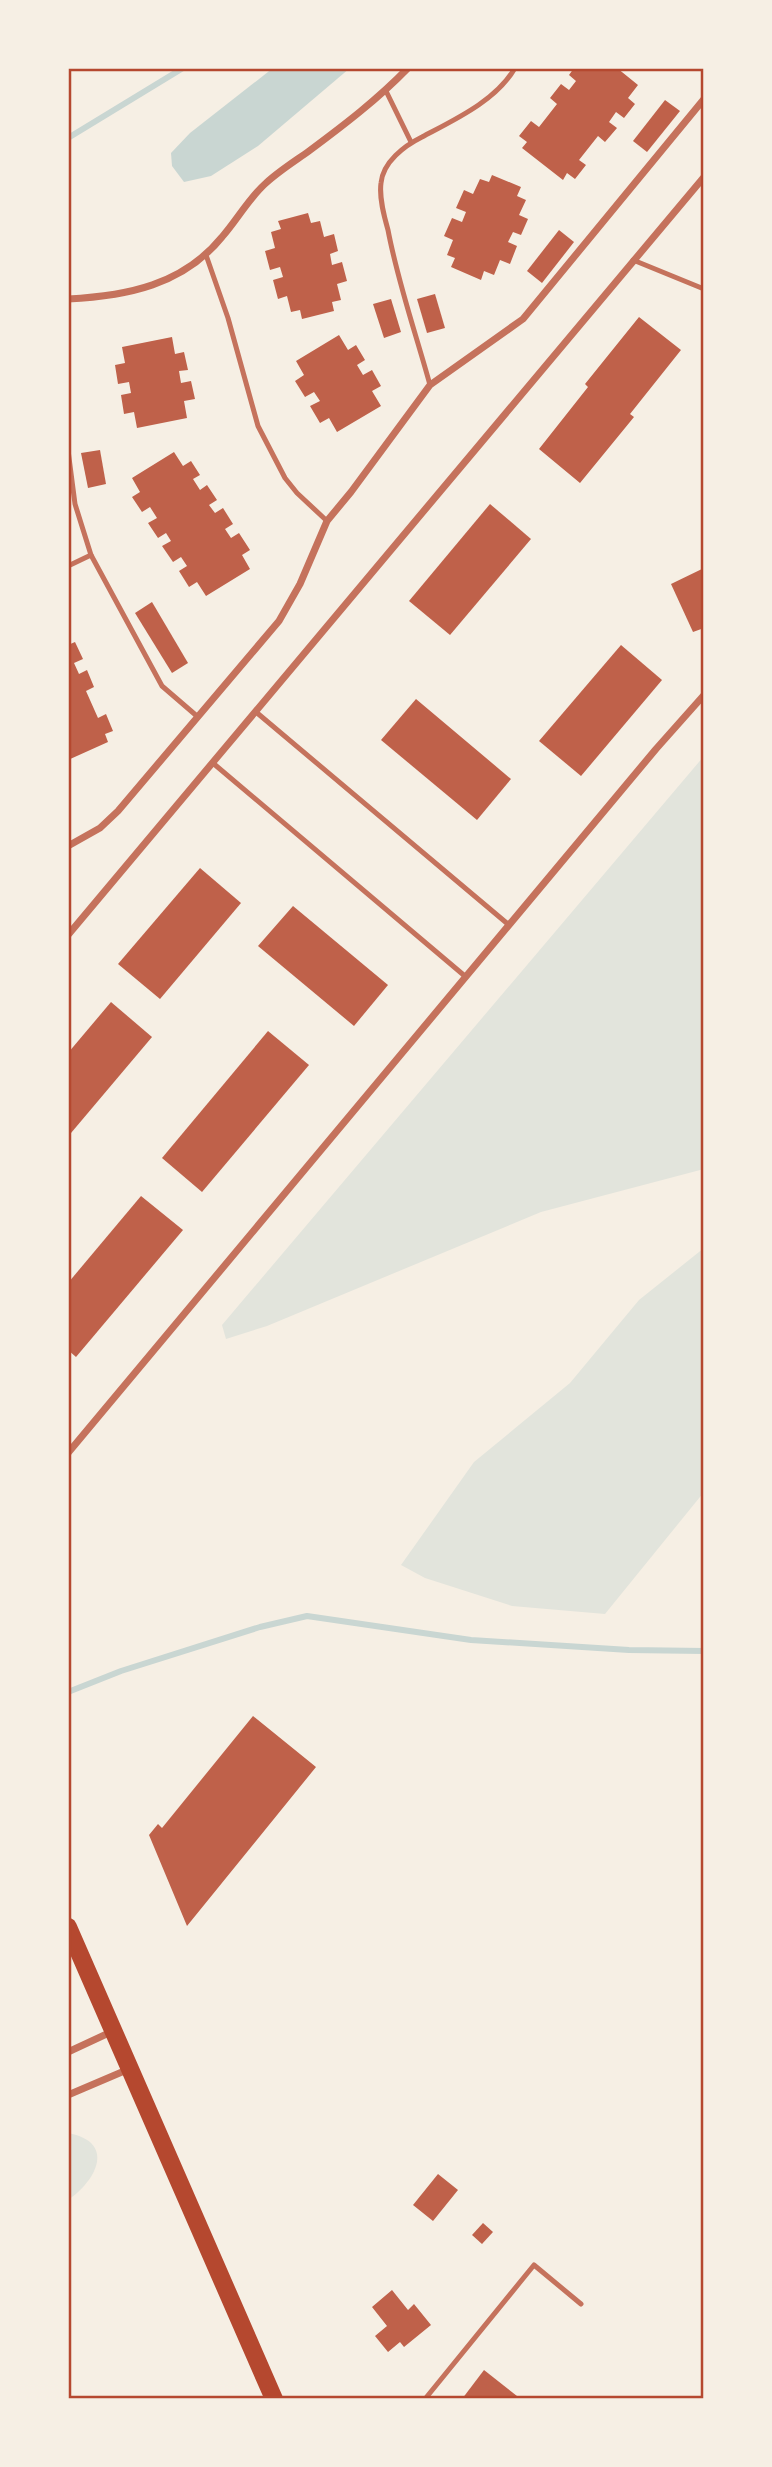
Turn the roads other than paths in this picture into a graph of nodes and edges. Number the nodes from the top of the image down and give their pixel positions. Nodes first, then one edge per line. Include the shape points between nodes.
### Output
1 (408, 68) edge
2 (515, 68) edge
3 (386, 91) junction
4 (704, 99) edge
5 (411, 142) junction
6 (704, 177) edge
7 (206, 256) junction
8 (634, 260) junction
9 (704, 289) edge
10 (68, 299) edge
11 (430, 385) junction
12 (68, 450) edge
13 (327, 521) junction
14 (90, 555) junction
15 (68, 566) edge
16 (704, 695) edge
17 (257, 712) junction
18 (198, 717) junction
19 (214, 764) junction
20 (68, 846) edge
21 (509, 925) junction
22 (68, 935) edge
23 (467, 977) junction
24 (68, 1453) edge
25 (68, 1927) edge
26 (114, 2031) junction
27 (68, 2052) edge
28 (131, 2068) junction
29 (68, 2095) edge
30 (581, 2304) dead end
31 (274, 2399) edge
32 (425, 2399) edge

1 - 3 street
2 - 5 lane via 491,95
3 - 5 lane
3 - 7 street via 267,181
4 - 11 street via 523,319
5 - 11 lane via 390,160 381,182 383,210
6 - 8 street
7 - 10 street via 178,276 141,290
7 - 13 lane via 258,426 285,478
8 - 9 lane
8 - 17 street
11 - 13 street
12 - 14 lane via 75,504
13 - 18 street via 279,621
14 - 15 lane
14 - 18 lane via 162,686
16 - 21 street
17 - 19 street
17 - 21 lane
18 - 20 street via 118,811 100,828
19 - 22 street
19 - 23 lane
21 - 23 street
23 - 24 street
25 - 26 main road
26 - 27 street
26 - 28 main road
28 - 29 street
28 - 31 main road
30 - 32 lane via 534,2265

